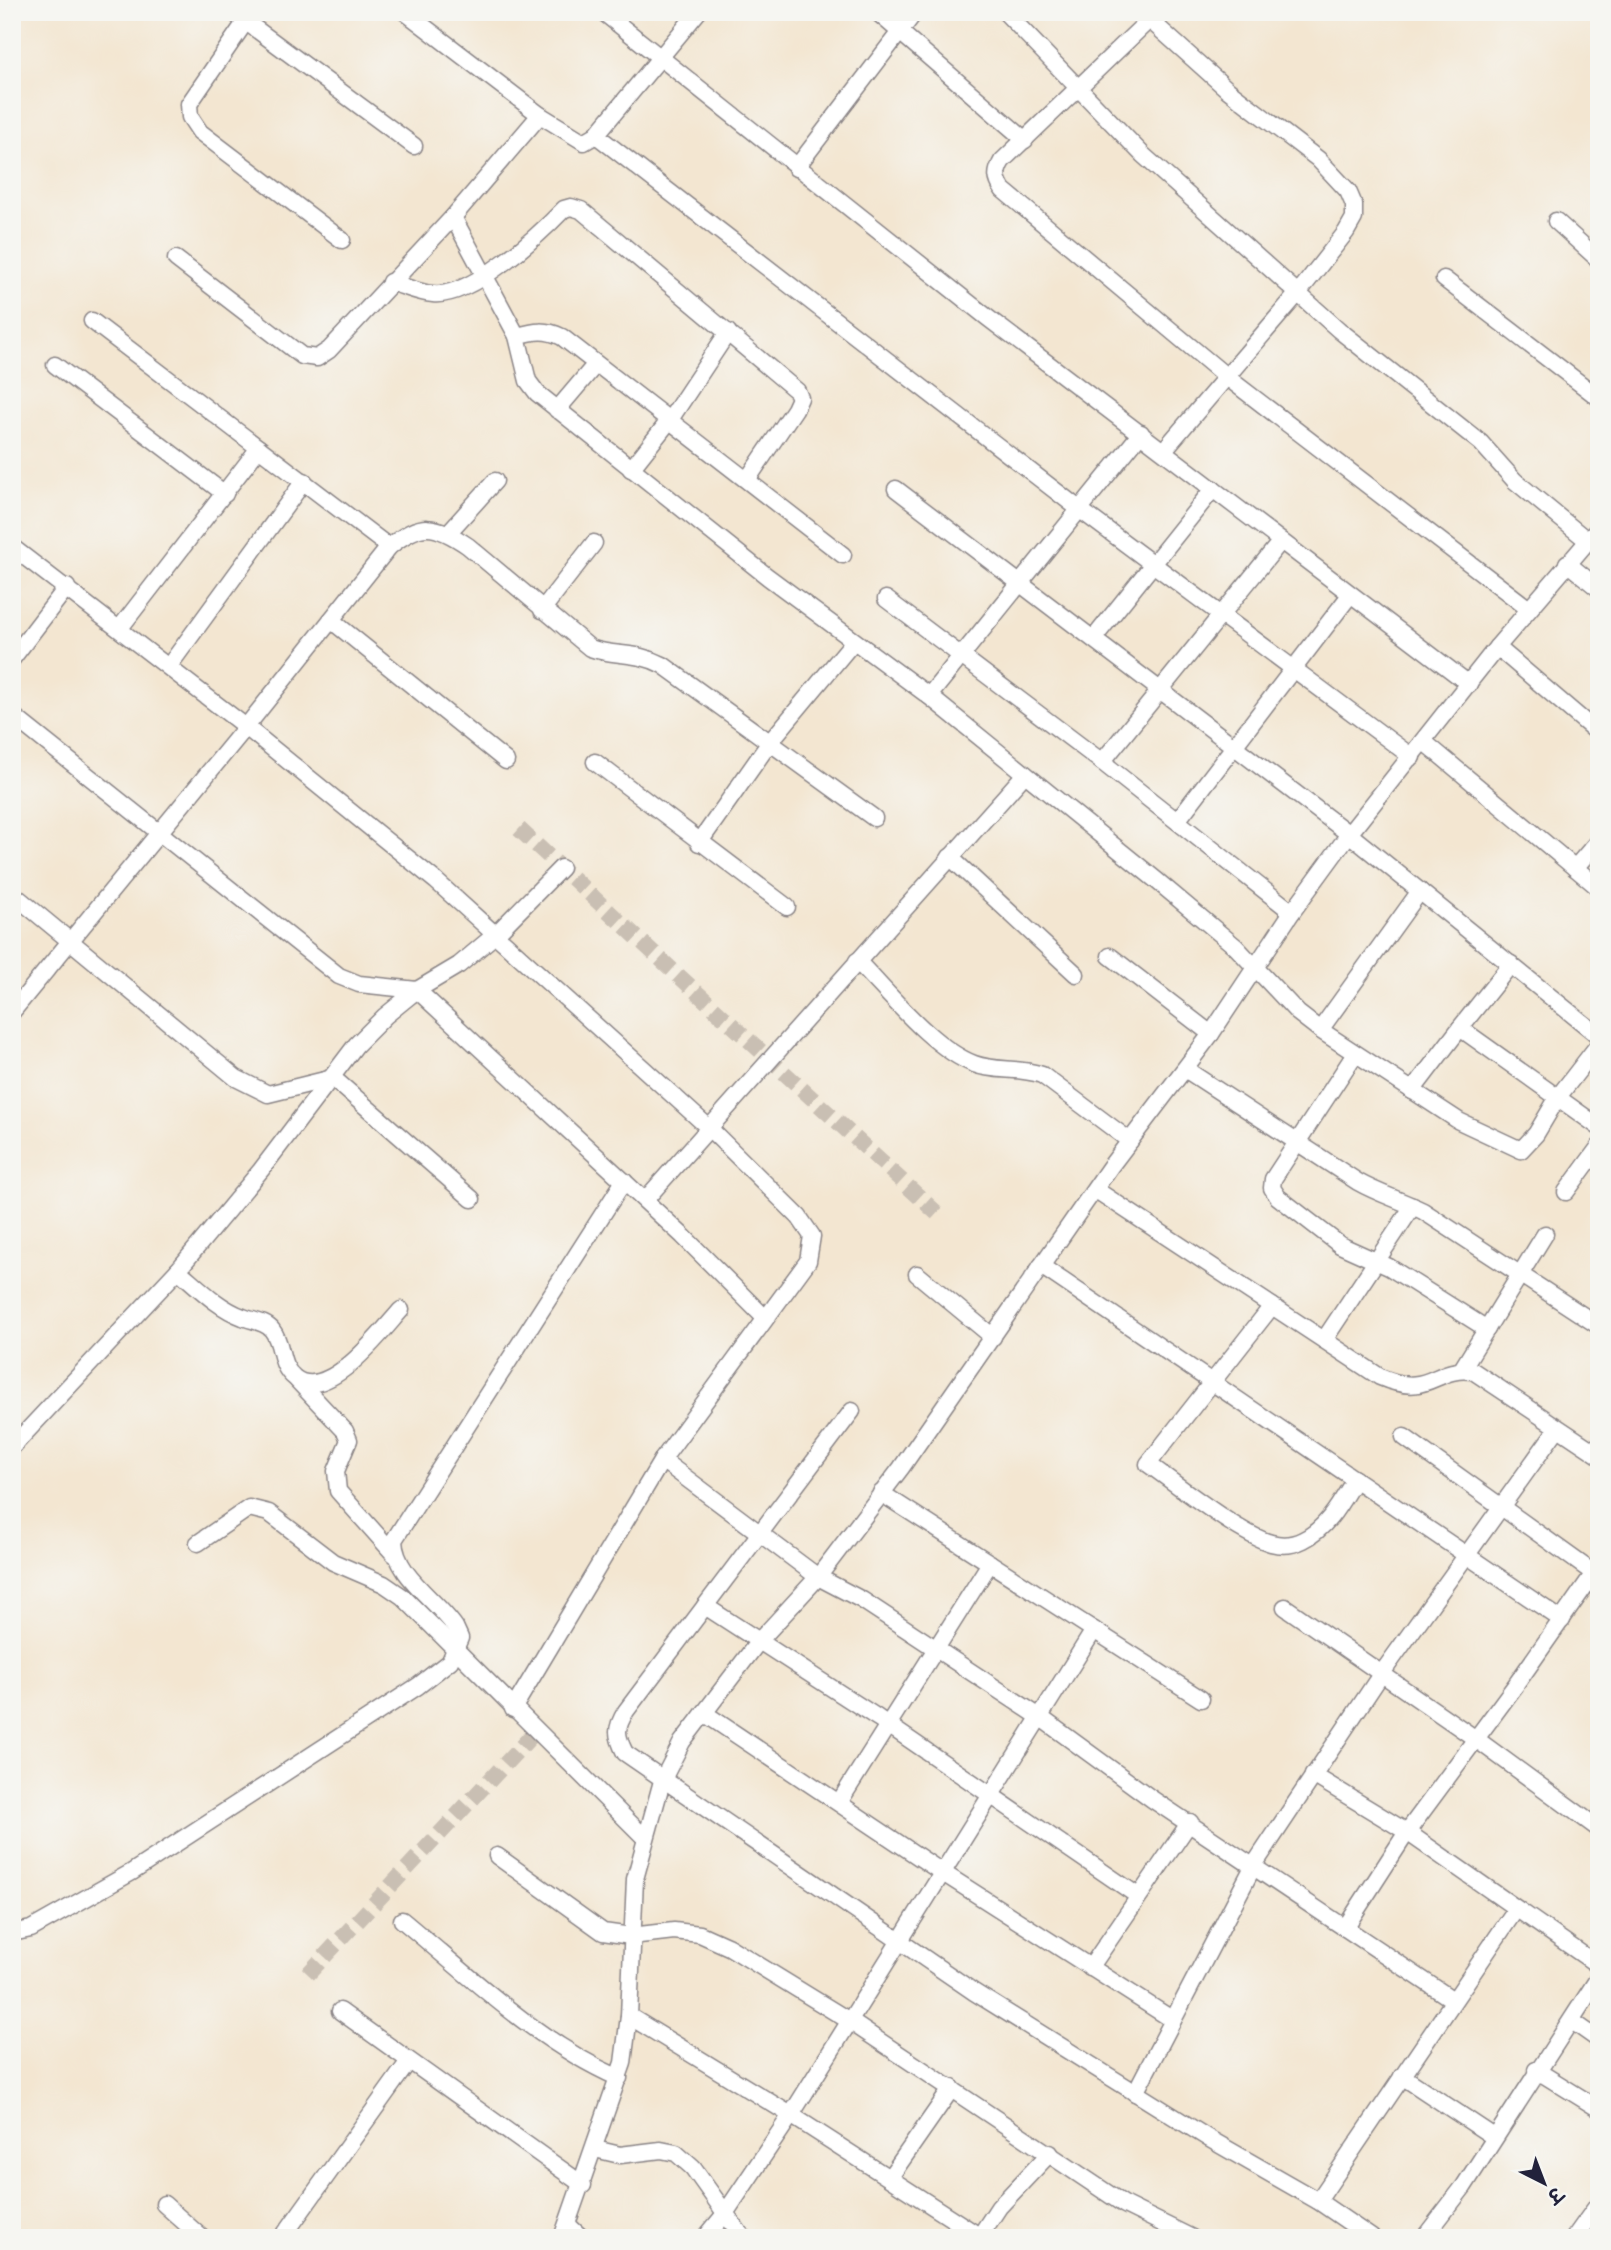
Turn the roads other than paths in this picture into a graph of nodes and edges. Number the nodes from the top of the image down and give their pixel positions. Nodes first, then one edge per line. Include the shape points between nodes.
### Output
1 (405, 12) edge
2 (603, 12) edge
3 (698, 12) edge
4 (877, 12) edge
5 (915, 12) edge
6 (1005, 12) edge
7 (1145, 16) edge
8 (240, 17) edge
9 (900, 32) junction
10 (662, 58) junction
11 (1077, 91) junction
12 (540, 115) junction
13 (596, 135) junction
14 (1025, 140) junction
15 (414, 146) dead end
16 (796, 168) junction
17 (453, 217) junction
18 (1556, 220) dead end
19 (342, 240) dead end
20 (176, 258) dead end
21 (1599, 260) edge
22 (485, 275) junction
23 (1444, 279) dead end
24 (390, 282) junction
25 (1299, 292) junction
26 (92, 321) dead end
27 (728, 332) junction
28 (517, 336) junction
29 (596, 364) junction
30 (55, 365) dead end
31 (1228, 378) junction
32 (1599, 398) edge
33 (557, 410) junction
34 (669, 421) junction
35 (1141, 433) junction
36 (259, 449) junction
37 (1164, 450) junction
38 (631, 469) junction
39 (304, 481) junction
40 (495, 481) dead end
41 (747, 481) junction
42 (896, 489) dead end
43 (1213, 489) junction
44 (225, 494) junction
45 (1079, 509) junction
46 (1599, 528) edge
47 (448, 533) junction
48 (1281, 541) junction
49 (1588, 541) junction
50 (594, 543) dead end
51 (12, 547) edge
52 (389, 547) junction
53 (843, 555) dead end
54 (1567, 563) junction
55 (1152, 565) junction
56 (1019, 585) junction
57 (67, 587) junction
58 (1599, 589) edge
59 (1350, 595) junction
60 (886, 599) dead end
61 (1530, 609) junction
62 (542, 610) junction
63 (1220, 616) junction
64 (331, 620) junction
65 (120, 628) junction
66 (1094, 638) junction
67 (854, 641) junction
68 (1497, 647) junction
69 (960, 657) junction
70 (12, 659) edge
71 (169, 666) junction
72 (1293, 669) junction
73 (1469, 684) junction
74 (1161, 692) junction
75 (929, 696) junction
76 (12, 715) edge
77 (246, 727) junction
78 (1599, 734) edge
79 (1423, 741) junction
80 (770, 742) junction
81 (1233, 747) junction
82 (1412, 757) junction
83 (506, 761) dead end
84 (595, 762) dead end
85 (1102, 762) junction
86 (1025, 774) junction
87 (874, 818) dead end
88 (1177, 821) junction
89 (159, 833) junction
90 (1349, 834) junction
91 (1599, 840) edge
92 (699, 843) junction
93 (950, 858) junction
94 (1575, 867) junction
95 (561, 868) dead end
96 (1599, 888) edge
97 (1420, 891) junction
98 (12, 893) edge
99 (787, 907) dead end
100 (1292, 912) junction
101 (496, 934) junction
102 (71, 941) junction
103 (1110, 956) dead end
104 (857, 961) junction
105 (1511, 964) junction
106 (1255, 966) junction
107 (1076, 974) dead end
108 (417, 990) junction
109 (12, 1012) edge
110 (1460, 1028) junction
111 (1320, 1030) junction
112 (1211, 1034) junction
113 (1599, 1036) edge
114 (1599, 1044) edge
115 (1355, 1054) junction
116 (1185, 1069) junction
117 (333, 1078) junction
118 (1412, 1091) junction
119 (1558, 1097) junction
120 (708, 1127) junction
121 (1599, 1127) edge
122 (1130, 1141) junction
123 (1297, 1142) junction
124 (1599, 1147) edge
125 (624, 1181) junction
126 (1096, 1190) junction
127 (1566, 1192) dead end
128 (472, 1199) dead end
129 (645, 1200) junction
130 (1413, 1206) junction
131 (1545, 1234) dead end
132 (1376, 1262) junction
133 (1041, 1266) junction
134 (178, 1270) junction
135 (918, 1275) dead end
136 (1520, 1275) junction
137 (1272, 1306) junction
138 (401, 1310) dead end
139 (765, 1318) junction
140 (1599, 1325) edge
141 (1487, 1329) junction
142 (993, 1336) junction
143 (1324, 1340) junction
144 (1462, 1369) junction
145 (297, 1380) junction
146 (1212, 1382) junction
147 (852, 1411) dead end
148 (1557, 1429) junction
149 (1404, 1437) dead end
150 (12, 1447) edge
151 (1599, 1455) edge
152 (662, 1460) junction
153 (1356, 1479) junction
154 (881, 1493) junction
155 (1500, 1507) junction
156 (760, 1533) junction
157 (198, 1543) dead end
158 (394, 1554) junction
159 (1467, 1554) junction
160 (989, 1563) junction
161 (1597, 1572) edge
162 (818, 1577) junction
163 (705, 1606) junction
164 (1285, 1607) dead end
165 (1562, 1620) junction
166 (1094, 1630) junction
167 (759, 1641) junction
168 (934, 1650) junction
169 (456, 1652) junction
170 (1382, 1673) junction
171 (1201, 1699) dead end
172 (513, 1709) junction
173 (704, 1713) junction
174 (1041, 1718) junction
175 (887, 1725) junction
176 (1476, 1739) junction
177 (1313, 1776) junction
178 (662, 1781) junction
179 (992, 1796) junction
180 (839, 1801) junction
181 (1190, 1822) junction
182 (1599, 1829) edge
183 (1406, 1832) junction
184 (645, 1838) junction
185 (497, 1856) dead end
186 (1254, 1866) junction
187 (940, 1871) junction
188 (1138, 1896) junction
189 (1516, 1909) junction
190 (402, 1920) dead end
191 (1345, 1928) junction
192 (12, 1933) edge
193 (631, 1936) junction
194 (900, 1942) junction
195 (1599, 1966) edge
196 (1090, 1968) junction
197 (1599, 1977) edge
198 (1453, 2000) junction
199 (340, 2011) dead end
200 (629, 2016) junction
201 (848, 2020) junction
202 (1173, 2020) junction
203 (1572, 2021) junction
204 (1599, 2040) edge
205 (409, 2061) junction
206 (1536, 2070) junction
207 (1402, 2076) junction
208 (618, 2078) junction
209 (952, 2088) junction
210 (1135, 2093) junction
211 (1599, 2109) edge
212 (791, 2115) junction
213 (1494, 2137) junction
214 (595, 2149) junction
215 (1050, 2153) junction
216 (890, 2177) junction
217 (583, 2185) junction
218 (1318, 2201) junction
219 (1599, 2203) edge
220 (164, 2204) dead end
221 (724, 2215) junction
222 (565, 2231) edge
223 (1433, 2235) edge
224 (981, 2237) edge
225 (202, 2238) edge
226 (282, 2238) edge
227 (582, 2238) edge
228 (705, 2238) edge
229 (743, 2238) edge
230 (1192, 2238) edge
231 (1372, 2238) edge
232 (1574, 2238) edge

1 - 12 street
2 - 10 street
3 - 10 street
4 - 9 street
5 - 9 street
6 - 11 street
7 - 11 street
7 - 25 street via 1228,90 1318,159 1348,191 1354,218
8 - 15 street
8 - 19 street via 190,104 190,117 200,132
9 - 14 street
9 - 16 street
10 - 13 street
10 - 16 street
11 - 14 street
11 - 25 street
12 - 13 street via 576,140 589,141
12 - 17 street
13 - 45 street
14 - 31 street via 996,170 1003,190
16 - 35 street
17 - 22 street
17 - 24 street
18 - 21 street
20 - 24 street via 302,356 317,358
22 - 24 street via 457,290 433,294
22 - 27 street via 571,206
22 - 28 street
23 - 32 street
25 - 31 street
25 - 49 street via 1339,330 1481,443 1516,481
26 - 36 street
27 - 34 street
27 - 41 street via 791,383 800,398
28 - 29 street via 550,331
28 - 33 street via 528,381
29 - 33 street
29 - 34 street
30 - 44 street
31 - 37 street
31 - 61 street
33 - 38 street
34 - 38 street
34 - 41 street
35 - 37 street
35 - 45 street
36 - 39 street
36 - 44 street
37 - 43 street
38 - 67 street
39 - 52 street
39 - 71 street
40 - 47 street
41 - 53 street
42 - 56 street
43 - 48 street
43 - 55 street
44 - 65 street
45 - 55 street
45 - 56 street
46 - 49 street
47 - 52 street via 419,527
47 - 62 street
48 - 59 street
48 - 63 street
49 - 54 street
50 - 62 street
51 - 57 street
52 - 64 street
54 - 58 street
54 - 61 street
55 - 63 street
55 - 66 street
56 - 66 street
56 - 69 street
57 - 65 street
57 - 70 street
59 - 72 street
59 - 73 street
60 - 69 street
61 - 68 street
62 - 80 street via 590,648 644,655 663,665
63 - 72 street
63 - 74 street
64 - 77 street
64 - 83 street
65 - 71 street
66 - 74 street
67 - 75 street
67 - 80 street
68 - 73 street
68 - 78 street
69 - 75 street
69 - 85 street
71 - 77 street
72 - 81 street
72 - 82 street
73 - 79 street
74 - 81 street
74 - 85 street
75 - 86 street
76 - 89 street
77 - 89 street
77 - 101 street
79 - 82 street
79 - 94 street
80 - 87 street
80 - 92 street
81 - 88 street
81 - 90 street
82 - 90 street
84 - 92 street
85 - 88 street
86 - 93 street
86 - 106 street
88 - 100 street
89 - 102 street
89 - 108 street via 338,976 359,984
90 - 97 street
90 - 100 street
91 - 94 street
92 - 99 street
93 - 104 street
93 - 107 street
94 - 96 street
95 - 101 street
97 - 105 street
97 - 111 street
98 - 102 street
100 - 106 street
101 - 108 street via 459,965
101 - 120 street
102 - 109 street
102 - 117 street via 255,1089 268,1094 287,1092
103 - 112 street
104 - 120 street
104 - 122 street via 959,1058 977,1066 1042,1075
105 - 110 street
105 - 113 street
106 - 111 street
106 - 112 street
108 - 117 street via 356,1045
108 - 125 street
110 - 118 street
110 - 119 street
111 - 115 street
112 - 116 street
114 - 119 street
115 - 118 street
115 - 123 street
116 - 122 street
116 - 123 street
117 - 128 street
117 - 134 street
118 - 119 street via 1468,1126 1521,1150
119 - 121 street
120 - 129 street
120 - 139 street via 799,1217 812,1236 808,1261
122 - 126 street
123 - 130 street via 1379,1194
123 - 132 street via 1272,1188 1340,1245
124 - 127 street
125 - 129 street
125 - 158 street via 394,1540
126 - 133 street
126 - 137 street
129 - 139 street
130 - 132 street
130 - 136 street
131 - 136 street
132 - 141 street
132 - 143 street
133 - 142 street
133 - 146 street
134 - 145 street via 230,1311 272,1330 281,1360
134 - 150 street
135 - 142 street
136 - 140 street
136 - 141 street
137 - 143 street
137 - 146 street
138 - 145 street via 342,1371 320,1382
139 - 152 street
141 - 144 street
142 - 154 street
143 - 144 street via 1400,1386 1421,1385
144 - 148 street via 1484,1375
145 - 158 street via 349,1440 336,1471 338,1491
146 - 153 street
146 - 153 street via 1148,1464 1248,1532 1271,1543 1304,1540 1322,1526
147 - 156 street
148 - 151 street
148 - 155 street
149 - 155 street
152 - 156 street
152 - 172 street
153 - 159 street
154 - 160 street
154 - 162 street
155 - 159 street
155 - 161 street
156 - 162 street
156 - 163 street
157 - 169 street via 249,1508 269,1513 332,1562 403,1597
158 - 169 street via 456,1627 460,1638
159 - 165 street
159 - 170 street
160 - 166 street
160 - 168 street
161 - 165 street
162 - 167 street
162 - 168 street via 862,1600
163 - 167 street
163 - 178 street via 616,1727 625,1754
164 - 170 street
165 - 176 street
166 - 171 street
166 - 174 street
167 - 173 street
167 - 175 street
168 - 174 street
168 - 175 street
169 - 172 street
169 - 192 street via 418,1686 143,1865 31,1929
170 - 176 street
170 - 177 street
172 - 184 street
173 - 178 street
173 - 180 street
174 - 179 street
174 - 181 street
175 - 179 street
175 - 180 street
176 - 182 street
176 - 183 street
177 - 183 street
177 - 186 street
178 - 184 street
178 - 194 street
179 - 187 street
179 - 188 street
180 - 187 street
181 - 186 street
181 - 188 street
183 - 189 street
183 - 191 street
184 - 193 street via 635,1879
185 - 193 street via 603,1932
186 - 191 street
186 - 202 street
187 - 194 street
187 - 196 street
188 - 196 street
189 - 195 street
189 - 198 street
190 - 208 street via 556,2045
191 - 198 street
193 - 200 street
193 - 201 street via 654,1931 700,1934
194 - 201 street
194 - 210 street
196 - 202 street
197 - 203 street
198 - 207 street
199 - 205 street
200 - 208 street
200 - 212 street
201 - 209 street
201 - 212 street
202 - 210 street
203 - 204 street
203 - 206 street
205 - 217 street
205 - 226 street
206 - 211 street
206 - 213 street
207 - 213 street
207 - 218 street
208 - 214 street
209 - 215 street
209 - 216 street
210 - 218 street
212 - 216 street
212 - 221 street
213 - 223 street
214 - 217 street
214 - 221 street via 620,2155 661,2150 676,2153 693,2168
215 - 224 street via 999,2207
215 - 230 street via 1125,2205
216 - 224 street
217 - 222 street
218 - 231 street
219 - 232 street
220 - 225 street
221 - 228 street
221 - 229 street
222 - 227 street

